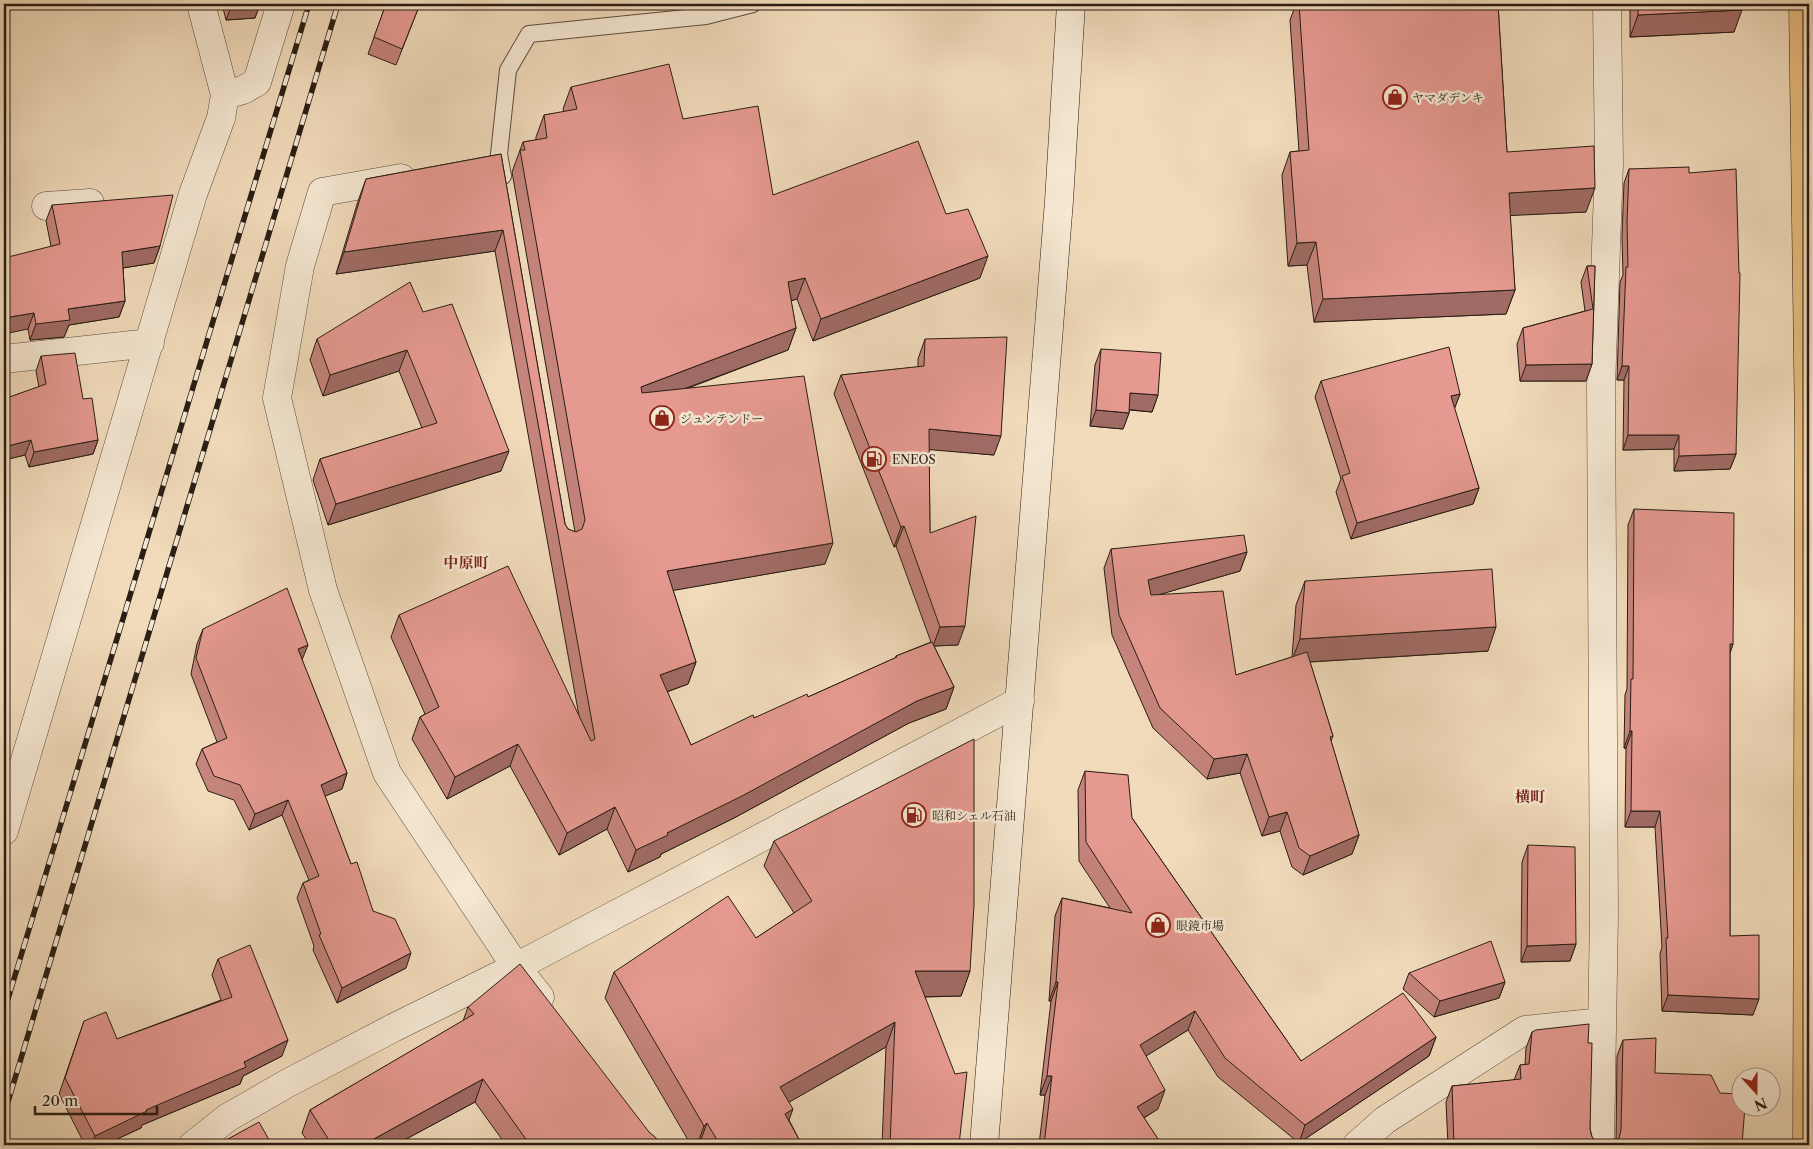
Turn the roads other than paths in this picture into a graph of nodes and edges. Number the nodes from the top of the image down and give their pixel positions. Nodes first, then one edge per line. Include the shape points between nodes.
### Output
1 (201, 4) edge
2 (281, 4) edge
3 (753, 4) edge
4 (1071, 4) edge
5 (1607, 4) edge
6 (1804, 4) edge
7 (225, 96) junction
8 (427, 173) edge
9 (506, 193) edge
10 (193, 194) junction
11 (164, 196) edge
12 (115, 200) edge
13 (46, 206) dead end
14 (150, 343) junction
15 (4, 359) edge
16 (1020, 701) junction
17 (4, 831) edge
18 (516, 967) junction
19 (552, 1014) edge
20 (1602, 1022) junction
21 (193, 1145) edge
22 (984, 1145) edge
23 (1356, 1145) edge
24 (1600, 1145) edge
25 (1807, 1145) edge

1 - 7 street
2 - 7 street via 257,82
3 - 9 lane via 706,16 529,34 508,70 499,154
4 - 16 street
5 - 20 street via 1609,164 1601,386
6 - 25 highway via 1809,432
7 - 10 street via 221,118
8 - 18 street via 322,192 300,266 277,398 323,590 387,773
10 - 11 street
10 - 14 street
12 - 13 street
14 - 15 street
14 - 17 street
16 - 18 street
16 - 22 street
18 - 19 street
18 - 21 street via 288,1083 227,1118
20 - 23 street via 1525,1030 1385,1120
20 - 24 street

